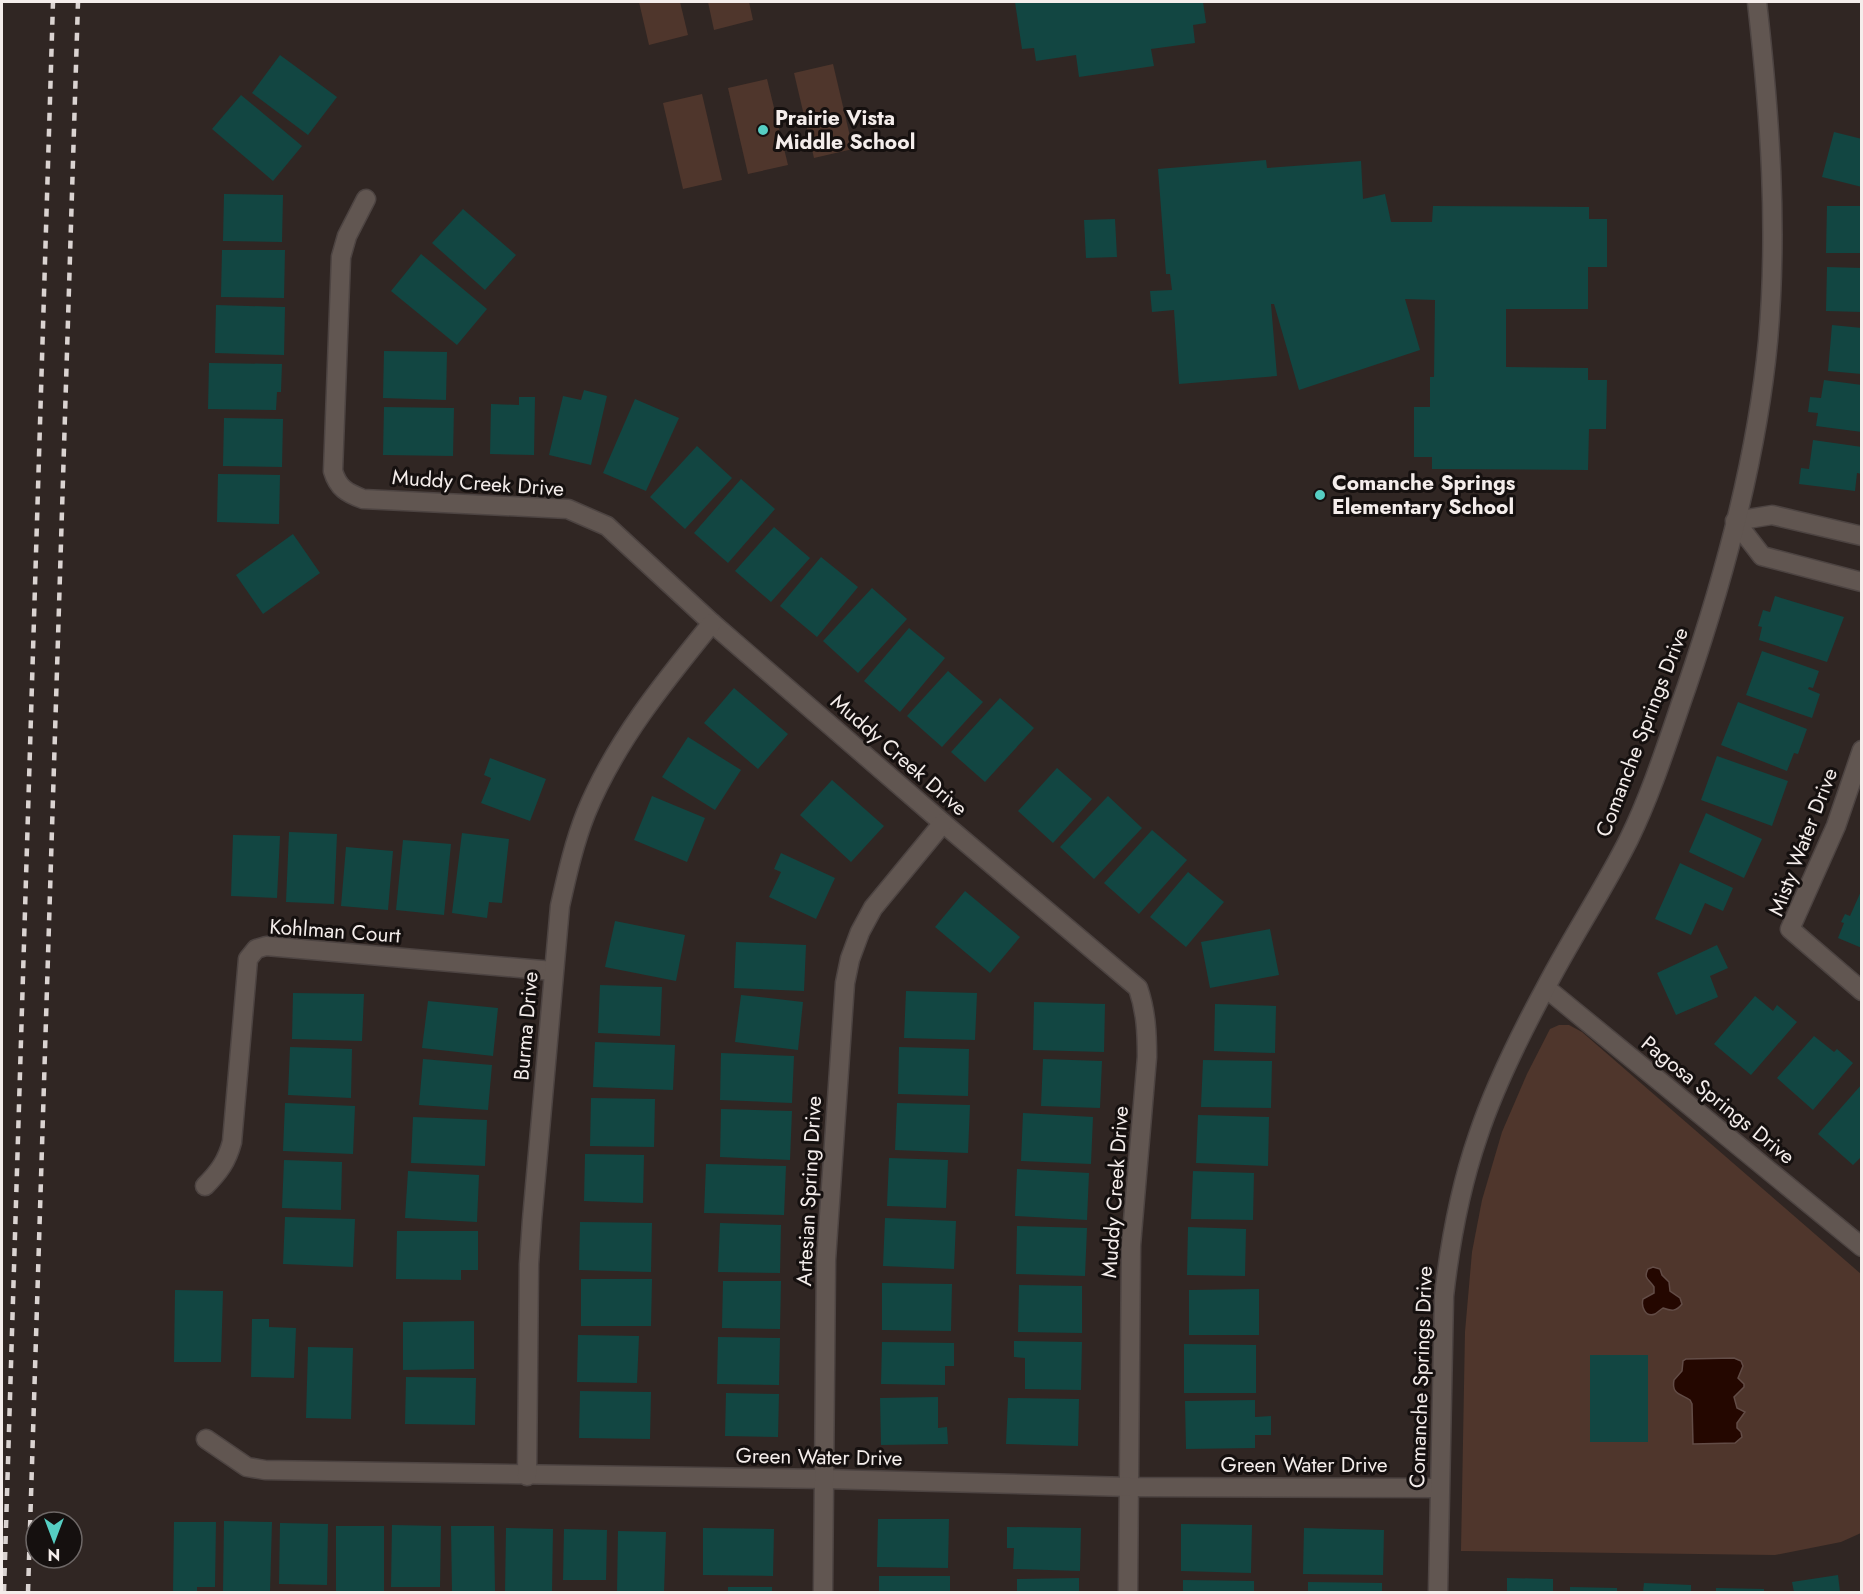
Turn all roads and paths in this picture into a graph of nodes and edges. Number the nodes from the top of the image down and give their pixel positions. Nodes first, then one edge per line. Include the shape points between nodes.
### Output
1 (1757, 2) edge
2 (366, 199) dead end
3 (1736, 521) junction
4 (1862, 536) edge
5 (1862, 582) edge
6 (712, 623) junction
7 (1862, 750) edge
8 (943, 823) junction
9 (553, 971) junction
10 (1546, 988) junction
11 (1862, 992) edge
12 (205, 1186) dead end
13 (1862, 1247) edge
14 (206, 1439) dead end
15 (527, 1476) junction
16 (824, 1479) junction
17 (1130, 1487) junction
18 (1439, 1488) junction
19 (823, 1593) edge
20 (1128, 1593) edge
21 (1438, 1593) edge

1 - 3 street, Comanche Springs Drive via 1770,136 1771,289 1760,404
2 - 6 street, Muddy Creek Drive via 346,236 341,257 333,471 337,484 363,499 568,509 607,526
3 - 4 street via 1772,515
3 - 5 street via 1762,556
3 - 10 street, Comanche Springs Drive via 1700,648 1652,782 1630,836
6 - 8 street, Muddy Creek Drive
6 - 9 street, Burma Drive via 630,731 586,813 560,906
7 - 11 street, Misty Water Drive via 1836,826 1790,929
8 - 16 street, Artesian Spring Drive via 873,908 860,932 845,983 827,1216
8 - 17 street, Muddy Creek Drive via 1138,988 1144,1006 1147,1057 1131,1245
9 - 12 street, Kohlman Court via 266,946 256,949 249,959 232,1142 222,1169
9 - 15 street, Burma Drive via 529,1264
10 - 13 street, Pagosa Springs Drive
10 - 18 street, Comanche Springs Drive via 1489,1106 1455,1219 1442,1329
14 - 15 street, Green Water Drive via 247,1467 265,1470
15 - 16 street, Green Water Drive
16 - 17 street, Green Water Drive
16 - 19 street, Artesian Spring Drive
17 - 18 street, Green Water Drive
17 - 20 street, Muddy Creek Drive
18 - 21 street, Comanche Springs Drive

